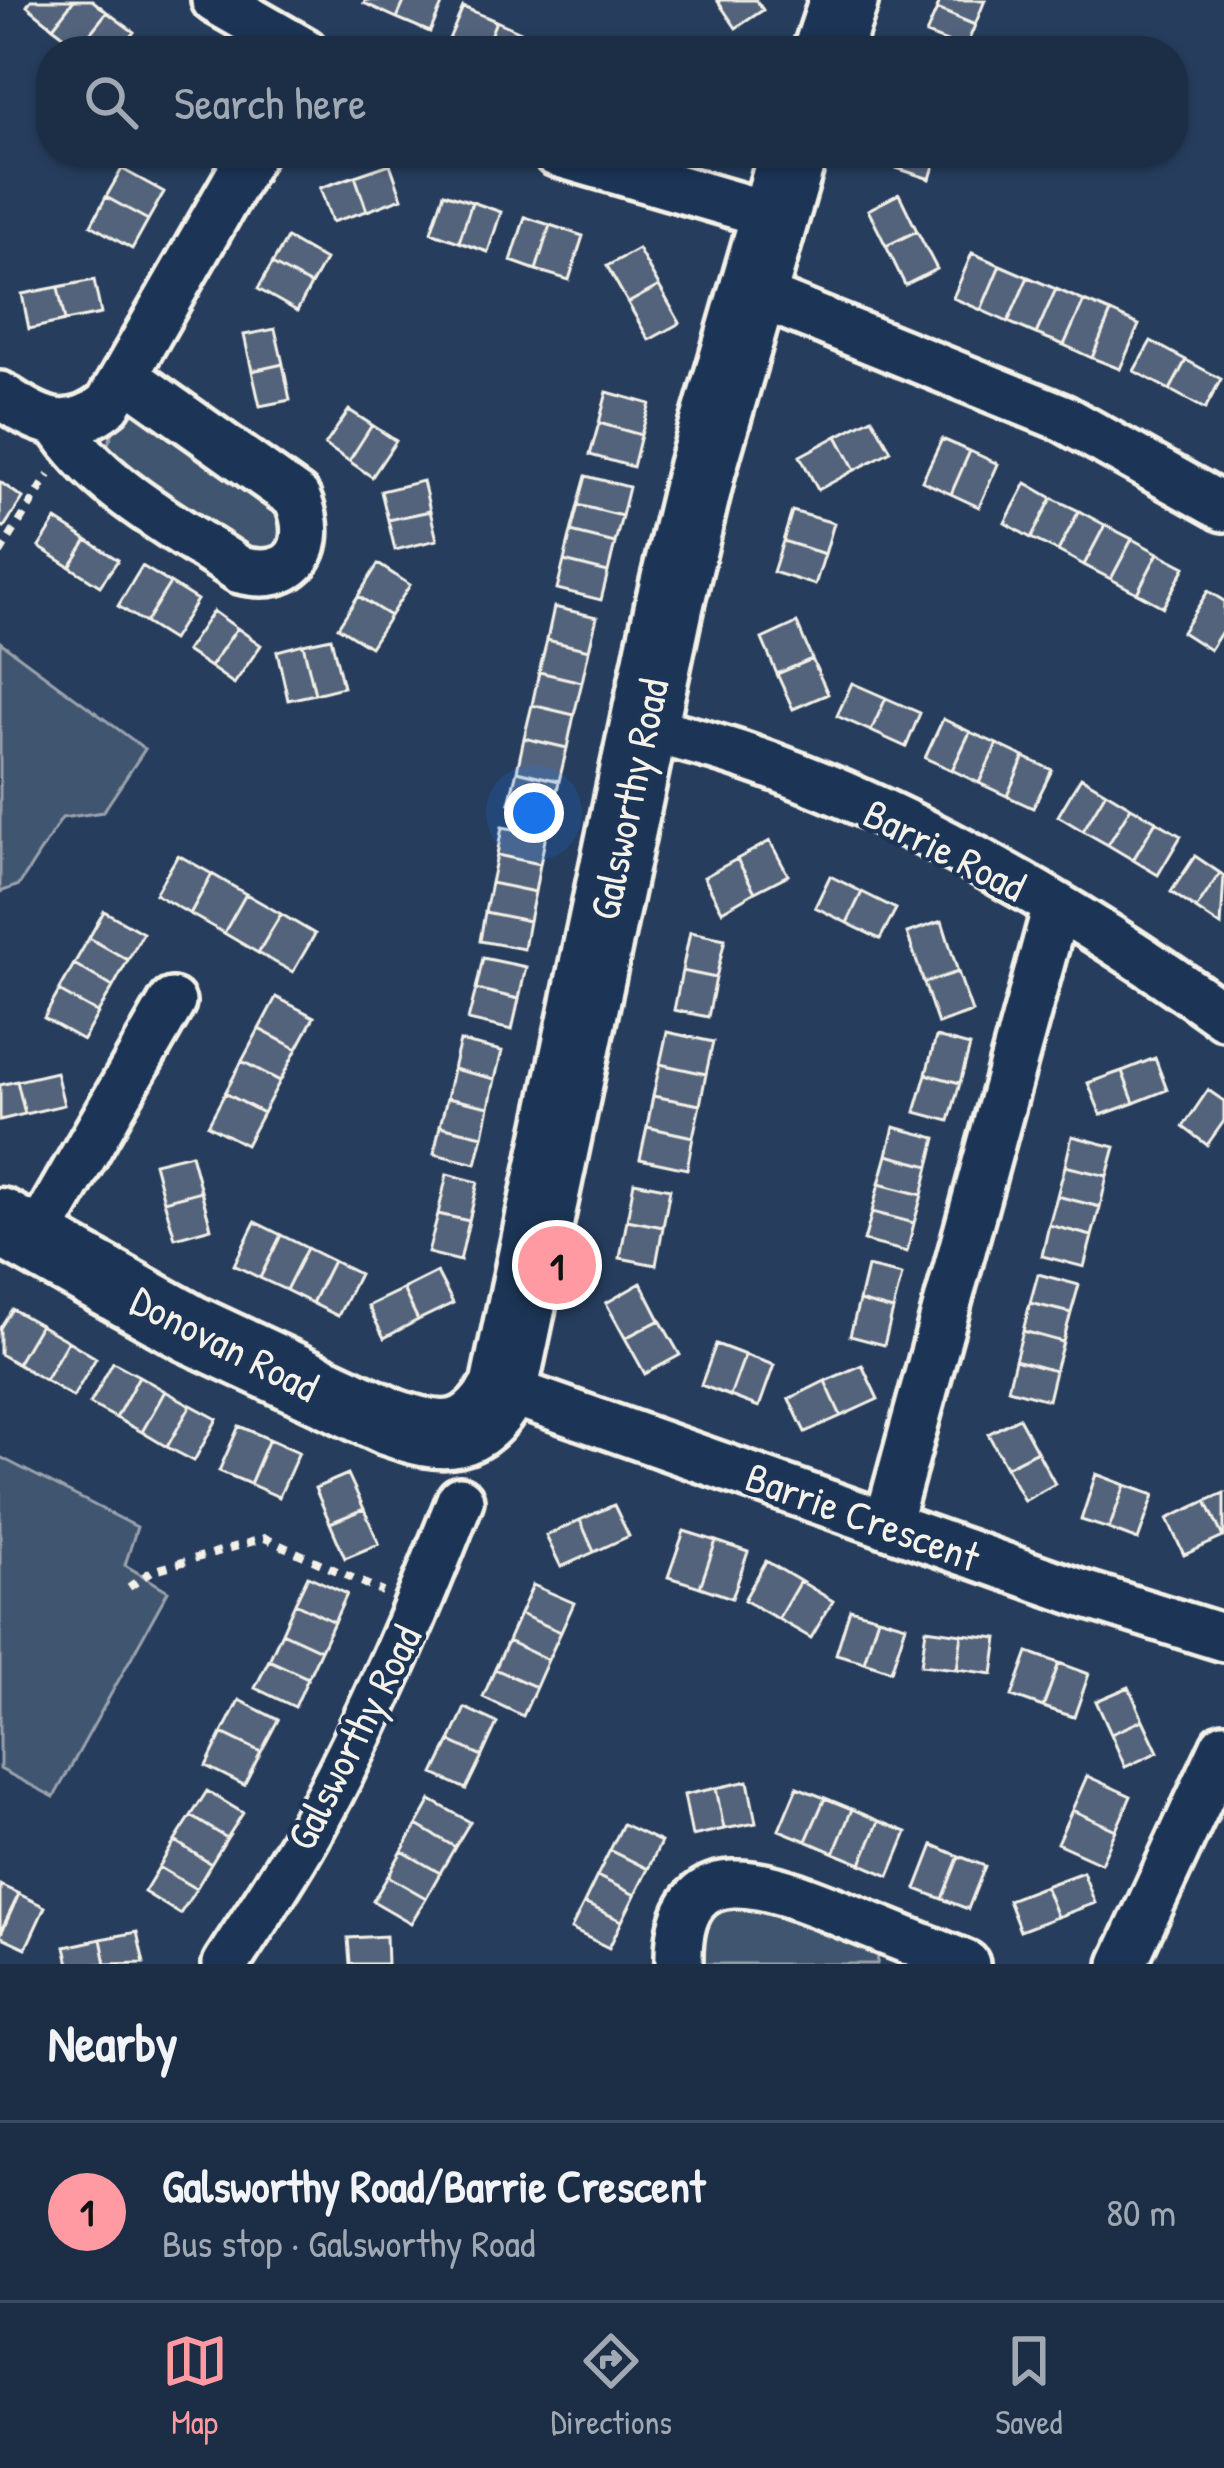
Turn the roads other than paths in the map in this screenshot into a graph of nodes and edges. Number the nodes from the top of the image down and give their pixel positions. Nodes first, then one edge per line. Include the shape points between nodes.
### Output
1 (215, 0) edge
2 (844, 0) edge
3 (278, 36) edge
4 (832, 36) edge
5 (243, 168) edge
6 (607, 168) edge
7 (789, 168) edge
8 (772, 216) junction
9 (752, 292) junction
10 (125, 376) junction
11 (0, 395) edge
12 (68, 439) junction
13 (1224, 508) edge
14 (644, 729) junction
15 (1056, 907) junction
16 (172, 1002) dead end
17 (1224, 1016) edge
18 (17, 1232) edge
19 (482, 1412) junction
20 (460, 1499) dead end
21 (887, 1525) junction
22 (1224, 1638) edge
23 (1224, 1746) edge
24 (226, 1964) edge
25 (679, 1964) edge
26 (965, 1964) edge
27 (1123, 1964) edge

1 - 3 street
2 - 4 street
5 - 10 street
6 - 8 street
7 - 8 street, Galsworthy Road
8 - 9 street, Galsworthy Road
9 - 13 street via 1063,418
9 - 14 street, Galsworthy Road via 702,468
10 - 12 street via 108,404
10 - 12 street via 296,498 306,538 298,558 281,572 240,570 121,489
11 - 12 street
14 - 15 street, Barrie Road via 762,761 915,829
14 - 19 street, Galsworthy Road
15 - 17 street, Barrie Road
15 - 21 street
16 - 18 street
18 - 19 street, Donovan Road via 191,1329 418,1432
19 - 21 street, Barrie Crescent
20 - 24 street, Galsworthy Road via 364,1726
21 - 22 street, Barrie Crescent
23 - 27 street
25 - 26 street via 687,1908 712,1887 741,1881 776,1887

